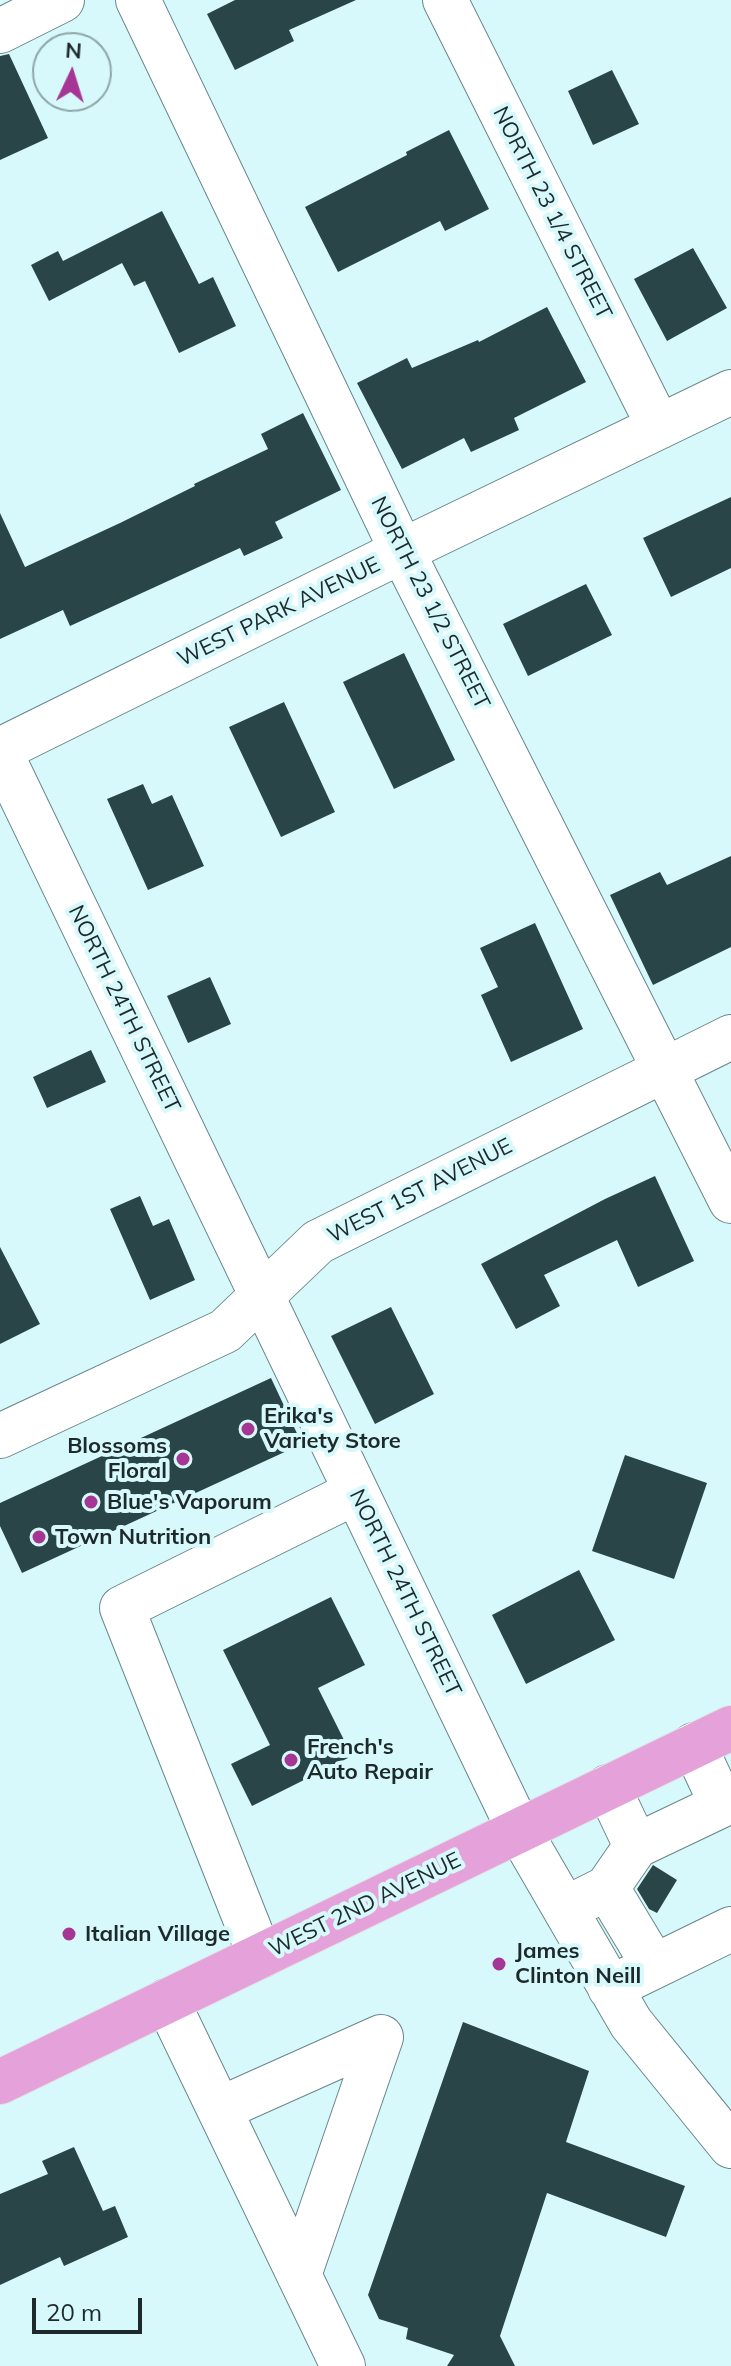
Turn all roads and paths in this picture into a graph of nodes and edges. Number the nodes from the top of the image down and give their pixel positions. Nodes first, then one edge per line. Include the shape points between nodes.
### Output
1 (62, 0) edge
2 (138, 0) edge
3 (445, 0) edge
4 (0, 31) edge
5 (731, 392) edge
6 (659, 427) junction
7 (402, 551) junction
8 (0, 751) edge
9 (14, 819) edge
10 (731, 1037) edge
11 (666, 1069) junction
12 (731, 1201) edge
13 (262, 1297) junction
14 (0, 1436) edge
15 (356, 1492) junction
16 (713, 1737) edge
17 (608, 1787) junction
18 (726, 1816) edge
19 (519, 1830) junction
20 (636, 1846) junction
21 (607, 1888) junction
22 (565, 1909) junction
23 (731, 1929) edge
24 (260, 1956) junction
25 (654, 1966) junction
26 (610, 1988) junction
27 (167, 2001) junction
28 (0, 2082) edge
29 (220, 2109) junction
30 (731, 2146) edge
31 (299, 2275) junction
32 (343, 2366) edge

1 - 4 street
2 - 7 street, NORTH 23 1/2 STREET
3 - 6 street, NORTH 23 1/4 STREET
5 - 6 street, WEST PARK AVENUE
6 - 7 street, WEST PARK AVENUE
7 - 8 street, WEST PARK AVENUE
7 - 11 street, NORTH 23 1/2 STREET
8 - 9 street, NORTH 24TH STREET
9 - 13 street, NORTH 24TH STREET
10 - 11 street, WEST 1ST AVENUE
11 - 12 street, NORTH 23 1/2 STREET
11 - 13 street, WEST 1ST AVENUE via 318,1242
13 - 14 street, WEST 1ST AVENUE via 225,1331
13 - 15 street, NORTH 24TH STREET
15 - 19 street, NORTH 24TH STREET
15 - 24 street via 122,1608
16 - 17 main road, WEST 2ND AVENUE
16 - 18 street
17 - 19 main road, WEST 2ND AVENUE
17 - 20 street
18 - 20 street
19 - 22 street, NORTH 24TH STREET
19 - 24 main road, WEST 2ND AVENUE
20 - 21 street
21 - 22 street
21 - 25 street
22 - 26 street, NORTH 24TH STREET
23 - 25 street
24 - 27 main road, WEST 2ND AVENUE
25 - 26 street
26 - 30 street, NORTH 24TH STREET via 631,2023
27 - 28 main road, WEST 2ND AVENUE
27 - 29 street
29 - 31 street
29 - 31 street via 381,2037
31 - 32 street

